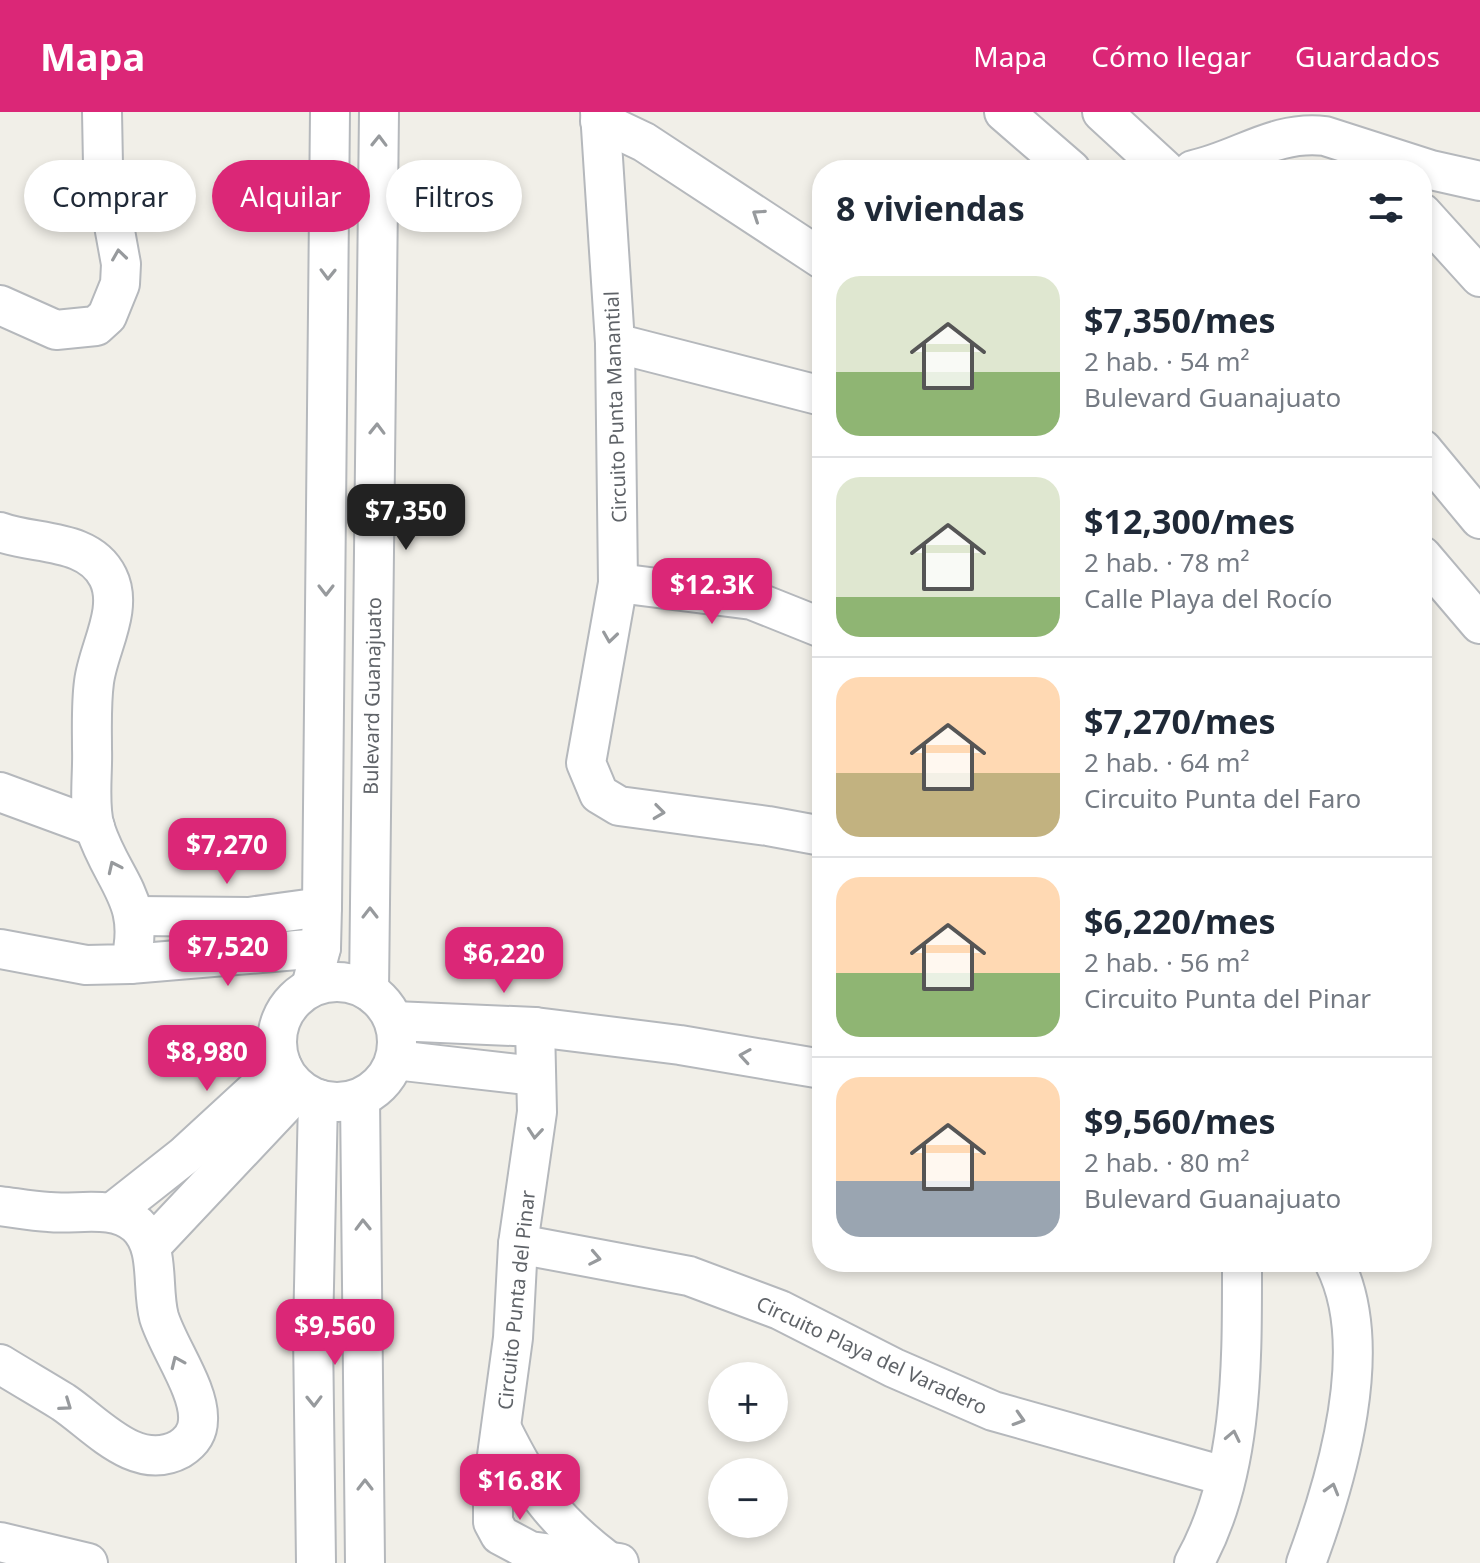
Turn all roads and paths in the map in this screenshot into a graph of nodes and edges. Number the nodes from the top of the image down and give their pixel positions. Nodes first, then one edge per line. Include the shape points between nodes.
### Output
1 (102, 112) edge
2 (330, 112) edge
3 (379, 112) edge
4 (1004, 112) edge
5 (1102, 112) edge
6 (600, 117) edge
7 (641, 127) edge
8 (1345, 156) edge
9 (1059, 160) edge
10 (1154, 160) edge
11 (1221, 160) edge
12 (1370, 160) edge
13 (1432, 170) edge
14 (1480, 181) edge
15 (1432, 224) edge
16 (812, 252) edge
17 (1480, 277) edge
18 (0, 305) edge
19 (615, 343) junction
20 (812, 390) edge
21 (1432, 461) edge
22 (1480, 519) edge
23 (0, 532) edge
24 (1432, 568) edge
25 (618, 583) junction
26 (812, 624) edge
27 (1480, 624) edge
28 (0, 792) edge
29 (95, 827) junction
30 (812, 834) edge
31 (322, 907) junction
32 (136, 916) junction
33 (321, 948) junction
34 (0, 949) edge
35 (130, 964) junction
36 (311, 987) junction
37 (369, 991) junction
38 (394, 1021) junction
39 (535, 1027) junction
40 (395, 1060) junction
41 (812, 1067) edge
42 (535, 1076) junction
43 (299, 1085) junction
44 (360, 1098) junction
45 (0, 1206) edge
46 (113, 1212) junction
47 (518, 1244) junction
48 (152, 1245) junction
49 (1242, 1272) edge
50 (1338, 1272) edge
51 (313, 1333) junction
52 (365, 1340) junction
53 (0, 1364) edge
54 (502, 1429) junction
55 (1224, 1476) junction
56 (0, 1542) edge
57 (612, 1561) edge
58 (88, 1563) edge
59 (316, 1563) edge
60 (365, 1563) edge
61 (1194, 1563) edge
62 (1306, 1563) edge

18 -> 1 street via 56,330 76,331 96,326 113,305 121,264 103,165
2 -> 31 street
37 -> 3 street, Bulevard Guanajuato
4 - 9 street
5 - 10 street
6 - 7 street, Circuito Punta Manantial
6 - 19 street, Circuito Punta Manantial
16 -> 7 street, Circuito Punta Manantial
8 - 11 street via 1308,134 1290,135
8 - 12 street
13 - 14 street
15 - 17 street
19 - 20 street
19 - 25 street, Circuito Punta Manantial
21 - 22 street
23 - 29 street via 90,556 107,574 113,591 113,611 94,682
24 - 27 street
25 - 26 street via 752,600
25 -> 30 street, Circuito Punta Manantial via 607,662 586,748 588,773 599,794 629,809
28 - 29 street
32 -> 29 street
31 - 32 street via 249,917
31 - 33 street
32 - 35 street
33 - 35 street
33 - 36 street
34 - 35 street via 86,965
36 - 37 street via 350,983
36 - 43 street via 292,1001 280,1021 277,1043
37 - 38 street
38 - 39 street
38 - 40 street
41 -> 39 street
39 - 42 street, Circuito Punta del Pinar
40 - 42 street
40 - 44 street via 387,1076
42 -> 47 street, Circuito Punta del Pinar via 537,1112
43 - 44 street via 339,1102
43 - 46 street via 184,1156
43 - 48 street
43 - 51 street
52 -> 44 street
45 - 46 street via 51,1213
46 - 48 street via 136,1225
47 - 54 street, Circuito Punta del Pinar
47 -> 55 street, Circuito Playa del Varadero via 689,1276 780,1310 993,1411
53 -> 48 street via 141,1454 164,1455 182,1448 195,1436 199,1418 159,1317
55 -> 49 street via 1238,1411
62 -> 50 street via 1343,1446 1349,1310
51 - 52 street
51 -> 59 street
60 -> 52 street
54 - 57 street, Circuito Punta del Pinar via 540,1497 567,1529
54 - 57 street, Circuito Punta del Pinar via 491,1505 500,1535 530,1551
55 - 61 street via 1207,1540
56 - 58 street

